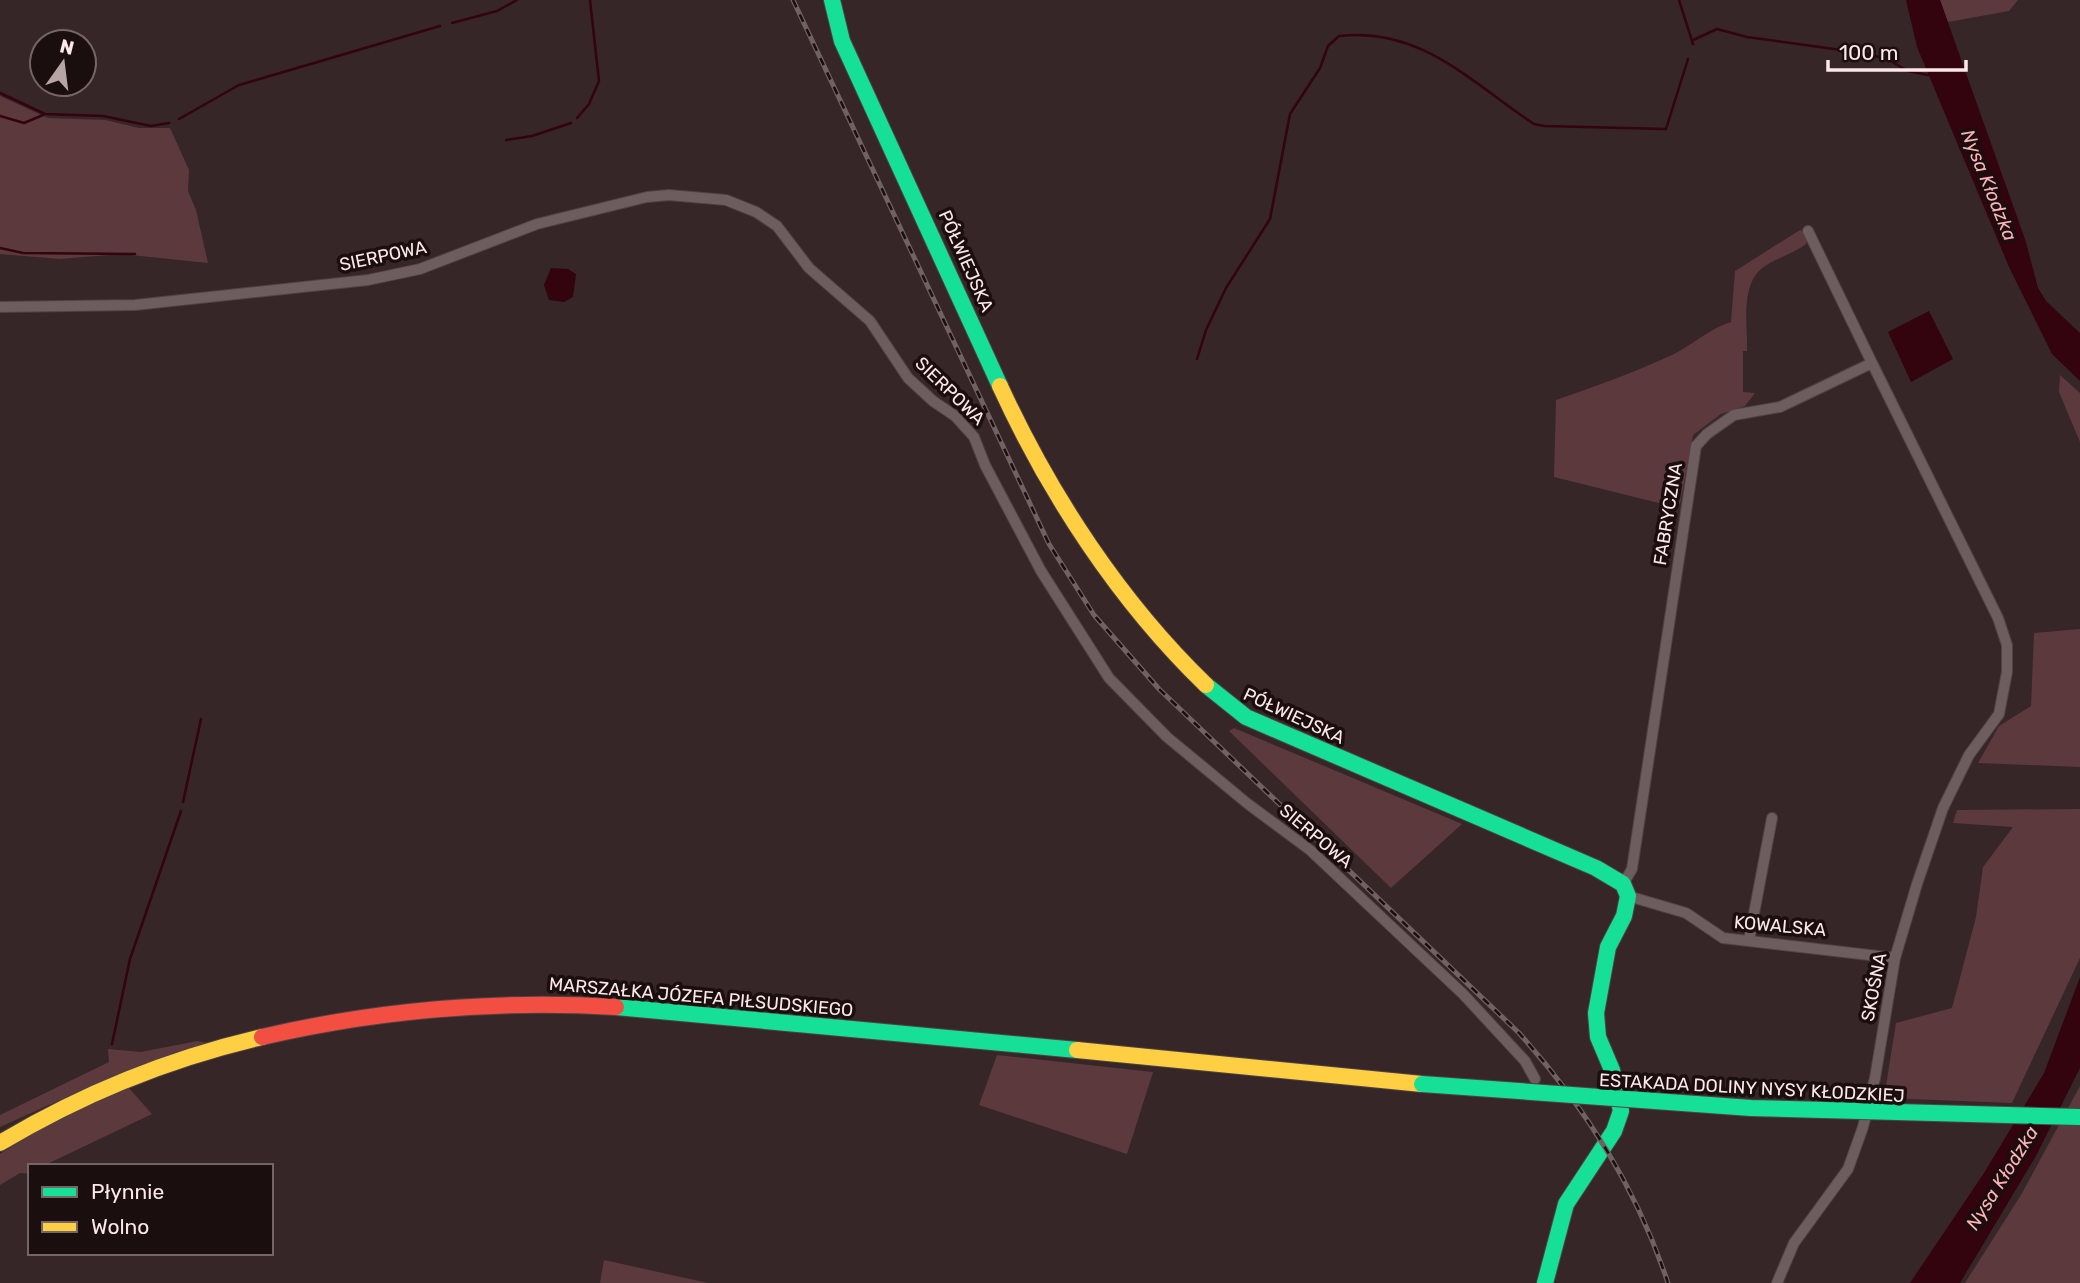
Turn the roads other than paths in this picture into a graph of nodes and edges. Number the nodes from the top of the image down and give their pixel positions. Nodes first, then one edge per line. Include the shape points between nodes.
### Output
1 (832, 0) edge
2 (1808, 231) dead end
3 (0, 307) edge
4 (1872, 363) junction
5 (1772, 818) dead end
6 (1625, 890) junction
7 (1749, 940) junction
8 (1895, 958) junction
9 (1535, 1079) dead end
10 (1422, 1084) joint
11 (2080, 1117) edge
12 (28, 1125) junction
13 (0, 1137) edge
14 (0, 1143) edge
15 (1545, 1283) edge
16 (1777, 1283) edge

1 - 6 main road, PÓŁWIEJSKA via 842,41 1019,427 1049,481 1175,653 1219,701 1245,717 1596,868
2 - 4 street
3 - 9 street, SIERPOWA via 135,305 368,280 420,269 597,207 647,197 726,200 756,212 777,226 809,268 870,321 908,378 974,437 1041,571 1109,678 1167,737 1310,849 1463,994 1525,1061
4 - 6 street, FABRYCZNA via 1780,407 1734,415 1696,446 1632,869
4 - 8 street, SKOŚNA via 1998,618 2007,645 1999,714 1969,755 1943,808
5 - 7 street
6 - 7 street, KOWALSKA via 1686,913 1723,938
6 - 15 main road via 1624,916 1608,947 1595,1013 1598,1037 1619,1094 1619,1120 1566,1204
7 - 8 street, KOWALSKA
8 - 16 street, SKOŚNA via 1870,1102 1848,1169 1794,1243
10 - 11 main road, ESTAKADA DOLINY NYSY KŁODZKIEJ, bridge via 1771,1110
10 - 12 main road, MARSZAŁKA JÓZEFA PIŁSUDSKIEGO via 667,1010 494,1003 360,1016 271,1032 144,1074
12 - 13 main road
12 - 14 main road, MARSZAŁKA JÓZEFA PIŁSUDSKIEGO

